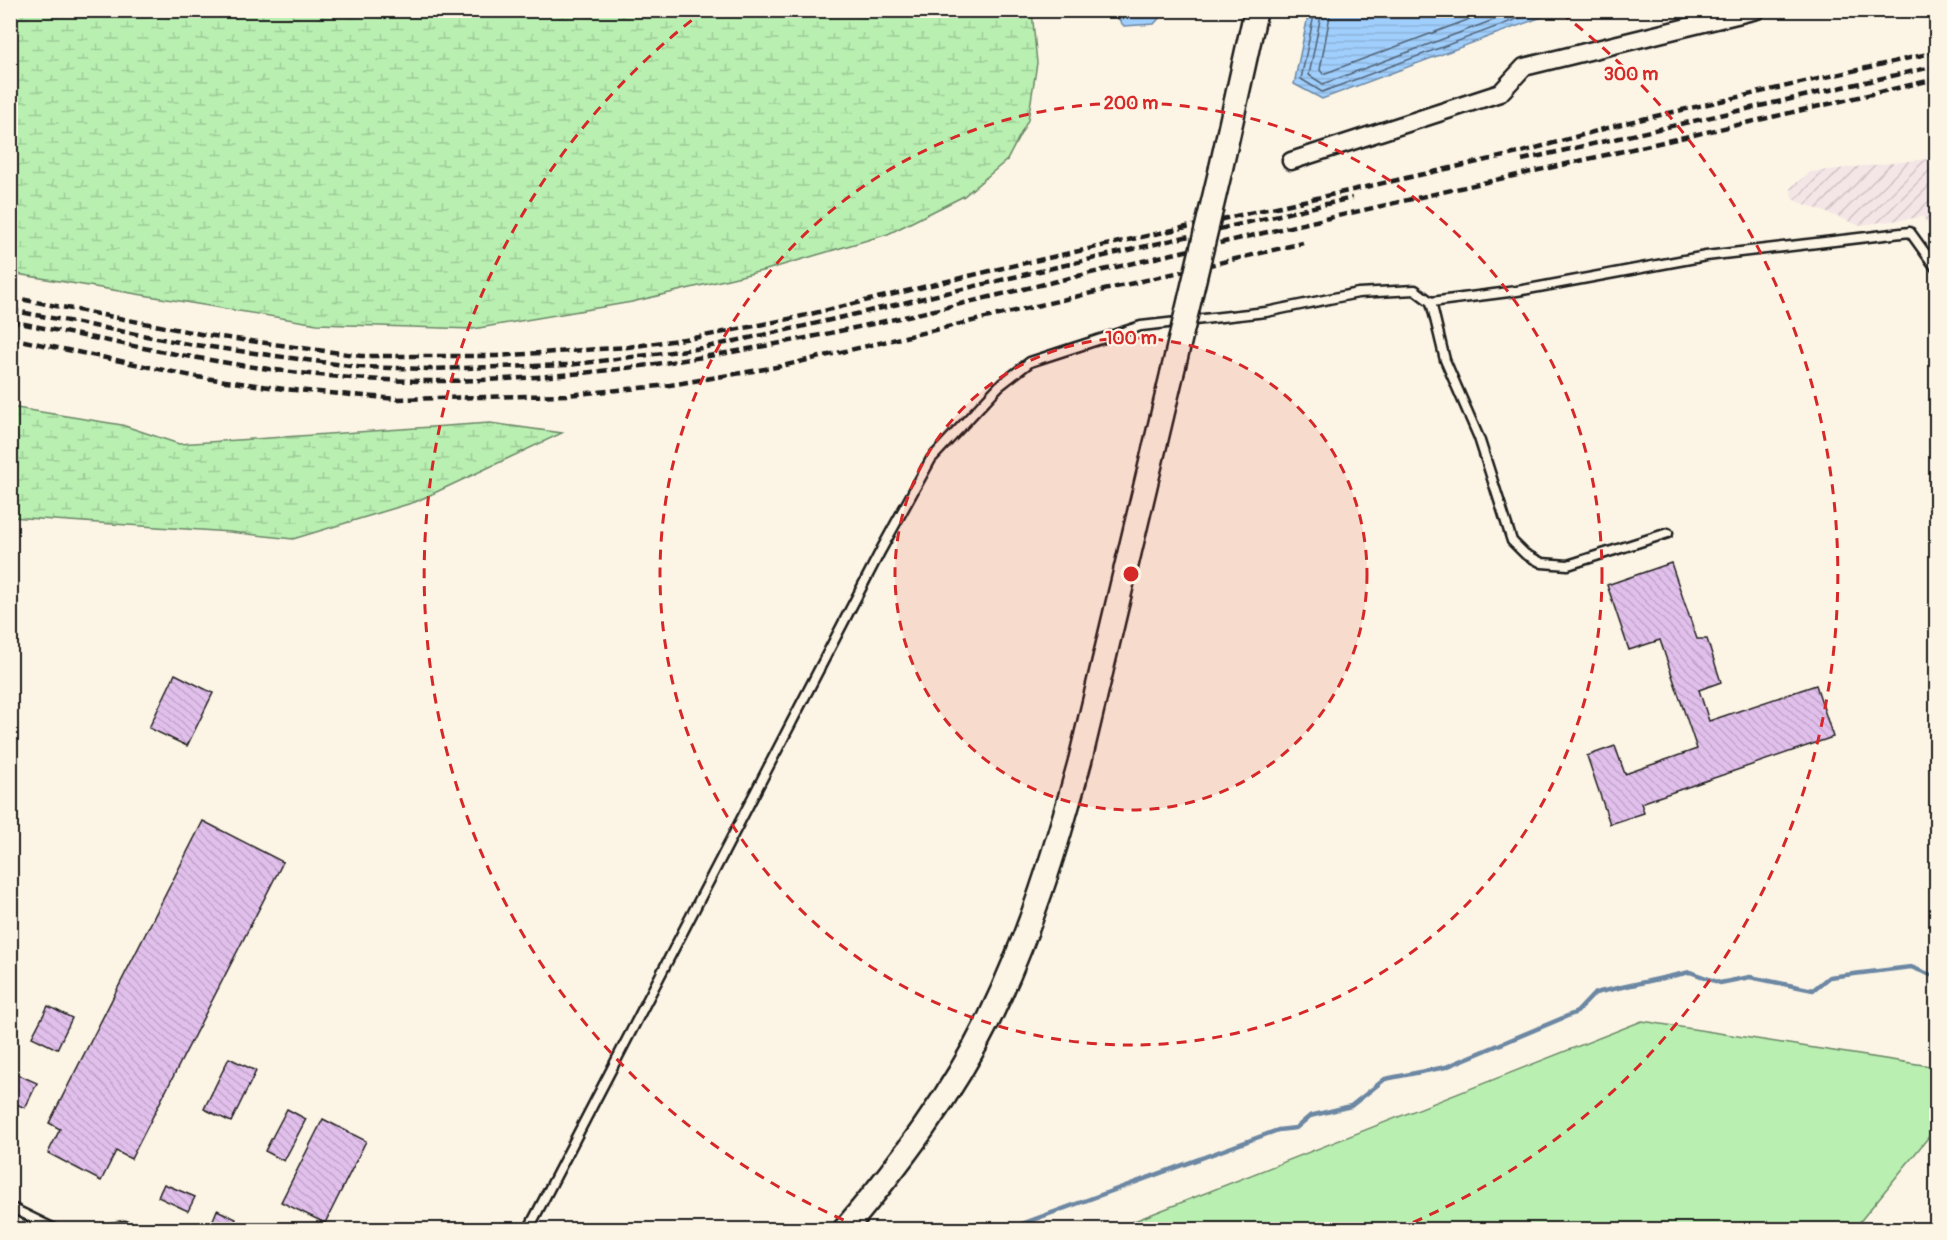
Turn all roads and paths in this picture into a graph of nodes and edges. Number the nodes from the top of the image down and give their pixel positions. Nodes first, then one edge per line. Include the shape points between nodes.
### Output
1 (1256, 10) edge
2 (1757, 10) edge
3 (1291, 160) dead end
4 (1936, 268) edge
5 (1431, 303) junction
6 (1668, 533) dead end
7 (10, 1207) edge
8 (57, 1230) edge
9 (101, 1230) edge
10 (133, 1230) edge
11 (528, 1230) edge
12 (844, 1230) edge

1 - 12 main road, bridge via 1080,761 1044,884 1017,959 988,1021 948,1091 919,1136
2 - 3 street via 1524,67 1500,93
4 - 5 lane via 1910,232 1706,256
5 - 6 lane via 1445,360 1479,438 1512,541 1525,554 1542,563 1568,565
5 - 11 lane via 1415,290 1359,292 1266,312 1141,326 1030,362 999,386 931,459
7 - 8 lane
9 - 10 lane via 125,1226

